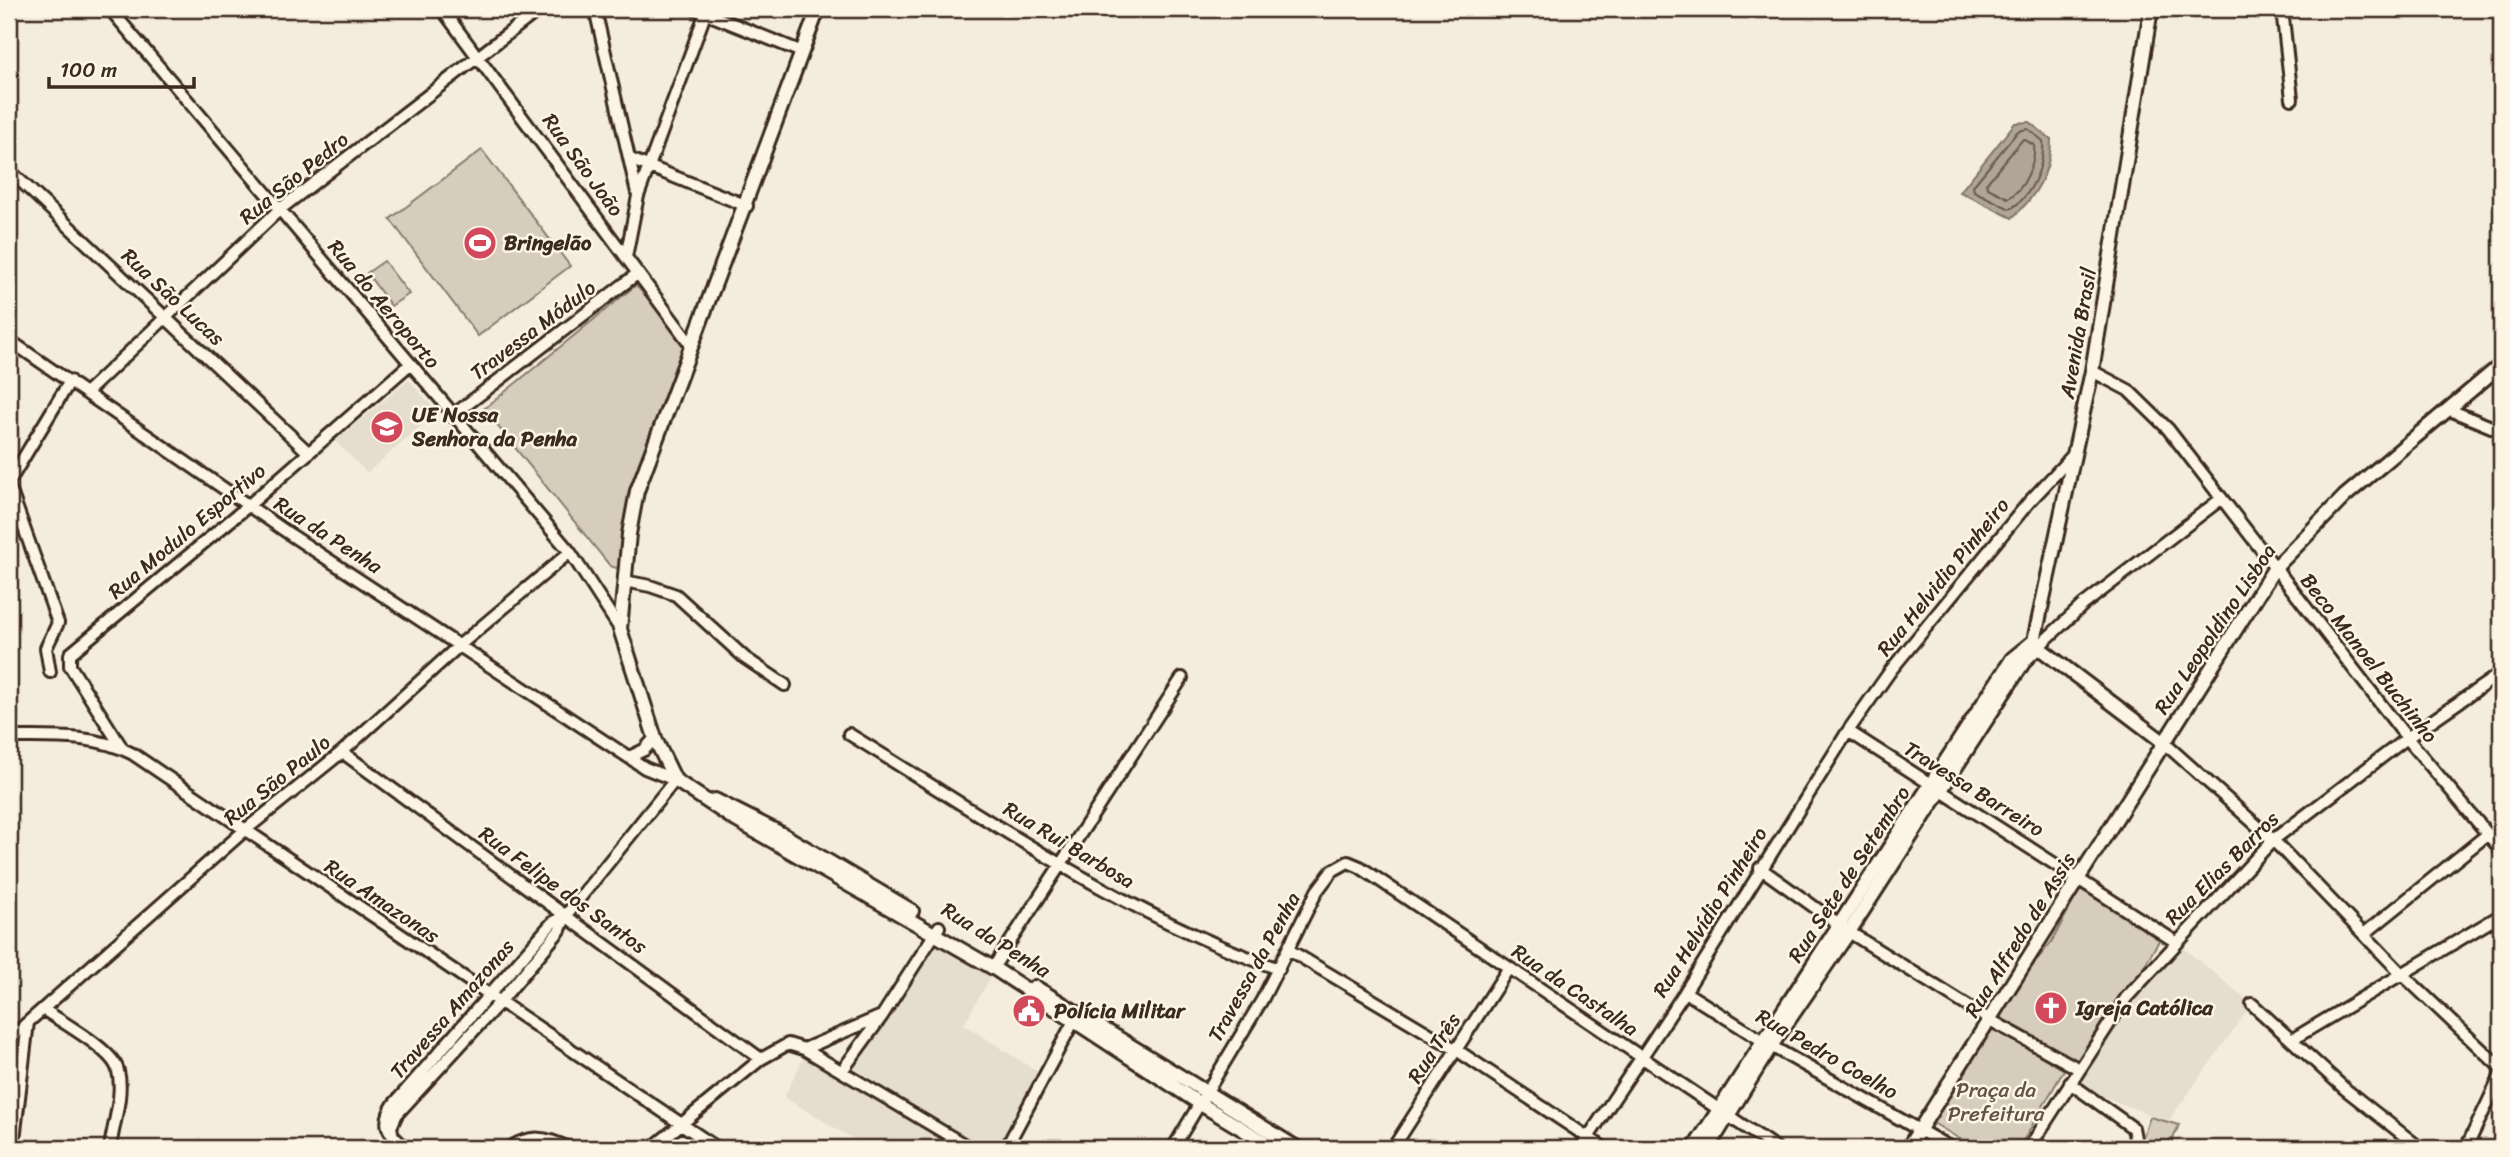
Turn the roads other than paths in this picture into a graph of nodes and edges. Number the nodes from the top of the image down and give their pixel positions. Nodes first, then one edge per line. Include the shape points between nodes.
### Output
1 (110, 9) edge
2 (442, 9) edge
3 (540, 9) edge
4 (595, 9) edge
5 (818, 9) edge
6 (2151, 9) edge
7 (2282, 9) edge
8 (703, 10) edge
9 (802, 52) junction
10 (479, 57) junction
11 (2292, 99) dead end
12 (630, 159) junction
13 (648, 166) junction
14 (9, 170) edge
15 (638, 196) junction
16 (747, 206) junction
17 (279, 209) junction
18 (626, 257) junction
19 (637, 274) junction
20 (167, 318) junction
21 (9, 340) edge
22 (691, 345) junction
23 (410, 364) junction
24 (2501, 365) edge
25 (2092, 371) junction
26 (70, 381) junction
27 (86, 393) junction
28 (2450, 410) junction
29 (452, 416) junction
30 (2501, 431) edge
31 (309, 453) junction
32 (2075, 453) junction
33 (9, 484) edge
34 (2221, 499) junction
35 (248, 506) junction
36 (570, 552) junction
37 (2274, 569) junction
38 (624, 581) junction
39 (620, 629) junction
40 (460, 644) junction
41 (2036, 644) junction
42 (50, 671) dead end
43 (2501, 673) edge
44 (1182, 678) dead end
45 (785, 685) dead end
46 (1848, 731) junction
47 (849, 734) dead end
48 (9, 737) edge
49 (655, 738) junction
50 (2407, 738) junction
51 (2162, 741) junction
52 (122, 748) junction
53 (342, 752) junction
54 (629, 757) junction
55 (675, 780) junction
56 (1935, 788) junction
57 (244, 831) junction
58 (2488, 834) junction
59 (2273, 840) junction
60 (2501, 850) edge
61 (1353, 862) joint
62 (1060, 863) junction
63 (1760, 868) junction
64 (2079, 878) junction
65 (566, 915) junction
66 (2501, 915) edge
67 (1845, 929) junction
68 (937, 930) junction
69 (2364, 934) junction
70 (2176, 942) junction
71 (1289, 950) junction
72 (994, 965) junction
73 (1279, 969) junction
74 (1508, 969) junction
75 (2401, 973) junction
76 (1685, 992) junction
77 (494, 1000) junction
78 (2252, 1004) dead end
79 (43, 1009) junction
80 (882, 1016) junction
81 (1075, 1017) junction
82 (1990, 1020) junction
83 (28, 1022) junction
84 (9, 1039) edge
85 (2292, 1039) junction
86 (1767, 1043) junction
87 (804, 1049) junction
88 (1455, 1049) junction
89 (1640, 1057) junction
90 (761, 1059) junction
91 (2501, 1068) edge
92 (2079, 1069) junction
93 (842, 1071) junction
94 (2501, 1074) edge
95 (2070, 1083) junction
96 (1202, 1097) junction
97 (1724, 1114) junction
98 (680, 1123) junction
99 (1920, 1130) junction
100 (1588, 1137) junction
101 (13, 1148) edge
102 (110, 1148) edge
103 (406, 1148) edge
104 (509, 1148) edge
105 (569, 1148) edge
106 (652, 1148) edge
107 (717, 1148) edge
108 (970, 1148) edge
109 (1006, 1148) edge
110 (1173, 1148) edge
111 (1274, 1148) edge
112 (1297, 1148) edge
113 (1393, 1148) edge
114 (1581, 1148) edge
115 (1604, 1148) edge
116 (1694, 1148) edge
117 (1708, 1148) edge
118 (1776, 1148) edge
119 (1908, 1148) edge
120 (1951, 1148) edge
121 (2029, 1148) edge
122 (2137, 1148) edge
123 (2420, 1148) edge
124 (2466, 1148) edge

1 - 17 street, Rua do Aeroporto
2 - 10 street, Rua São João
3 - 10 street, Rua São Pedro
4 - 12 street
5 - 9 street
6 - 25 street, Avenida Brasil
7 - 11 street
8 - 9 street
8 - 13 street
9 - 16 street
10 - 17 street, Rua São Pedro
10 - 18 street, Rua São João
12 - 13 street
12 - 15 street
13 - 15 street
13 - 16 street
14 - 20 street, Rua São Lucas
15 - 18 street
16 - 22 street
17 - 20 street, Rua São Pedro
17 - 23 street, Rua do Aeroporto
18 - 19 street, Rua São João
19 - 22 street, Rua São João
19 - 29 street, Travessa Módulo
20 - 27 street, Rua São Pedro
20 - 31 street, Rua São Lucas
21 - 26 street, Rua da Penha
22 - 38 street via 637,491
23 - 29 street, Rua do Aeroporto
23 - 31 street, Rua Modulo Esportivo
24 - 28 street, Rua Leopoldino Lisboa
25 - 32 street, Avenida Brasil
25 - 34 street, Beco Manoel Buchinho via 2143,401
26 - 27 street, Rua da Penha
26 - 33 street
27 - 35 street, Rua da Penha
28 - 30 street
28 - 37 street, Rua Leopoldino Lisboa via 2344,496
29 - 36 street, Rua do Aeroporto
31 - 35 street, Rua Modulo Esportivo
32 - 41 street, Avenida Brasil
32 - 46 street, Rua Helvidio Pinheiro via 1925,625
33 - 42 street via 58,623 46,648
34 - 37 street, Beco Manoel Buchinho
34 - 41 street, Rua Sete de Setembro
35 - 40 street, Rua da Penha
35 - 52 street, Rua Modulo Esportivo via 71,654 71,666
36 - 39 street, Rua do Aeroporto
36 - 40 street, Rua São Paulo
37 - 50 street, Beco Manoel Buchinho
37 - 51 street, Rua Leopoldino Lisboa
38 - 39 street
38 - 45 street via 676,596 745,658
39 - 49 street
40 - 53 street, Rua São Paulo
40 - 54 street, Rua da Penha
41 - 51 street
41 - 56 street, Rua Sete de Setembro
43 - 50 street, Rua Elias Barros
44 - 62 street
46 - 56 street, Travessa Barreiro
46 - 63 street, Rua Helvídio Pinheiro
47 - 62 street, Rua Rui Barbosa
48 - 52 street, Rua Amazonas via 78,739
49 - 54 street
49 - 55 street
50 - 58 street, Beco Manoel Buchinho
50 - 59 street, Rua Elias Barros
51 - 59 street
51 - 64 street, Rua Alfredo de Assis
52 - 57 street, Rua Amazonas
53 - 57 street, Rua São Paulo
53 - 65 street, Rua Felipe dos Santos
54 - 55 street, Rua da Penha
55 - 65 street, Travessa Amazonas
55 - 68 street, Rua da Penha via 782,834
56 - 64 street, Travessa Barreiro
56 - 67 street, Rua Sete de Setembro
57 - 77 street, Rua Amazonas
57 - 79 street, Rua São Paulo
58 - 60 street, Beco Manoel Buchinho
58 - 69 street
59 - 69 street
59 - 70 street, Rua Elias Barros
61 - 71 street, Travessa da Penha via 1338,865 1325,878
61 - 74 street, Rua da Castalha
62 - 72 street
62 - 73 street, Rua Rui Barbosa via 1158,919
63 - 67 street
63 - 76 street, Rua Helvídio Pinheiro
64 - 70 street, Travessa Barreiro
64 - 82 street, Rua Alfredo de Assis
65 - 77 street, Travessa Amazonas via 560,930
65 - 90 street, Rua Felipe dos Santos
66 - 75 street
67 - 82 street
67 - 86 street, Rua Sete de Setembro
68 - 72 street, Rua da Penha
68 - 80 street
69 - 75 street
70 - 92 street, Rua Elias Barros via 2126,998
71 - 73 street, Travessa da Penha
71 - 88 street
72 - 81 street, Rua da Penha
73 - 96 street, Travessa da Penha
74 - 88 street, Rua Três
74 - 89 street, Rua da Castalha
75 - 85 street
75 - 91 street
76 - 86 street, Rua Pedro Coelho
76 - 89 street, Rua Helvídio Pinheiro
77 - 98 street, Rua Amazonas
77 - 103 street, Travessa Amazonas via 405,1105 390,1131
78 - 85 street
79 - 83 street, Rua São Paulo
79 - 102 street via 115,1063 119,1086
80 - 87 street
80 - 93 street
81 - 96 street, Rua da Penha
81 - 109 street
82 - 92 street
82 - 99 street, Rua Alfredo de Assis
83 - 84 street, Rua São Paulo
83 - 101 street
85 - 123 street via 2345,1089
86 - 97 street, Rua Sete de Setembro
86 - 99 street, Rua Pedro Coelho
87 - 90 street via 788,1044
87 - 93 street
88 - 100 street
88 - 113 street, Rua Três
89 - 97 street, Rua da Castalha
89 - 100 street, Rua Helvídio Pinheiro
90 - 98 street
92 - 95 street, Rua Elias Barros
93 - 108 street
94 - 124 street
95 - 121 street, Rua Elias Barros
95 - 122 street via 2133,1128
96 - 110 street, Travessa da Penha
96 - 111 street, Rua da Penha
96 - 112 street, Rua da Penha
97 - 116 street, Rua Sete de Setembro
97 - 117 street, Rua Sete de Setembro
97 - 118 street, Rua da Castalha
98 - 106 street
98 - 107 street, Rua Amazonas
99 - 119 street, Rua Alfredo de Assis
99 - 120 street, Rua Pedro Coelho
100 - 114 street, Rua Helvídio Pinheiro
100 - 115 street
104 - 105 street via 533,1137

